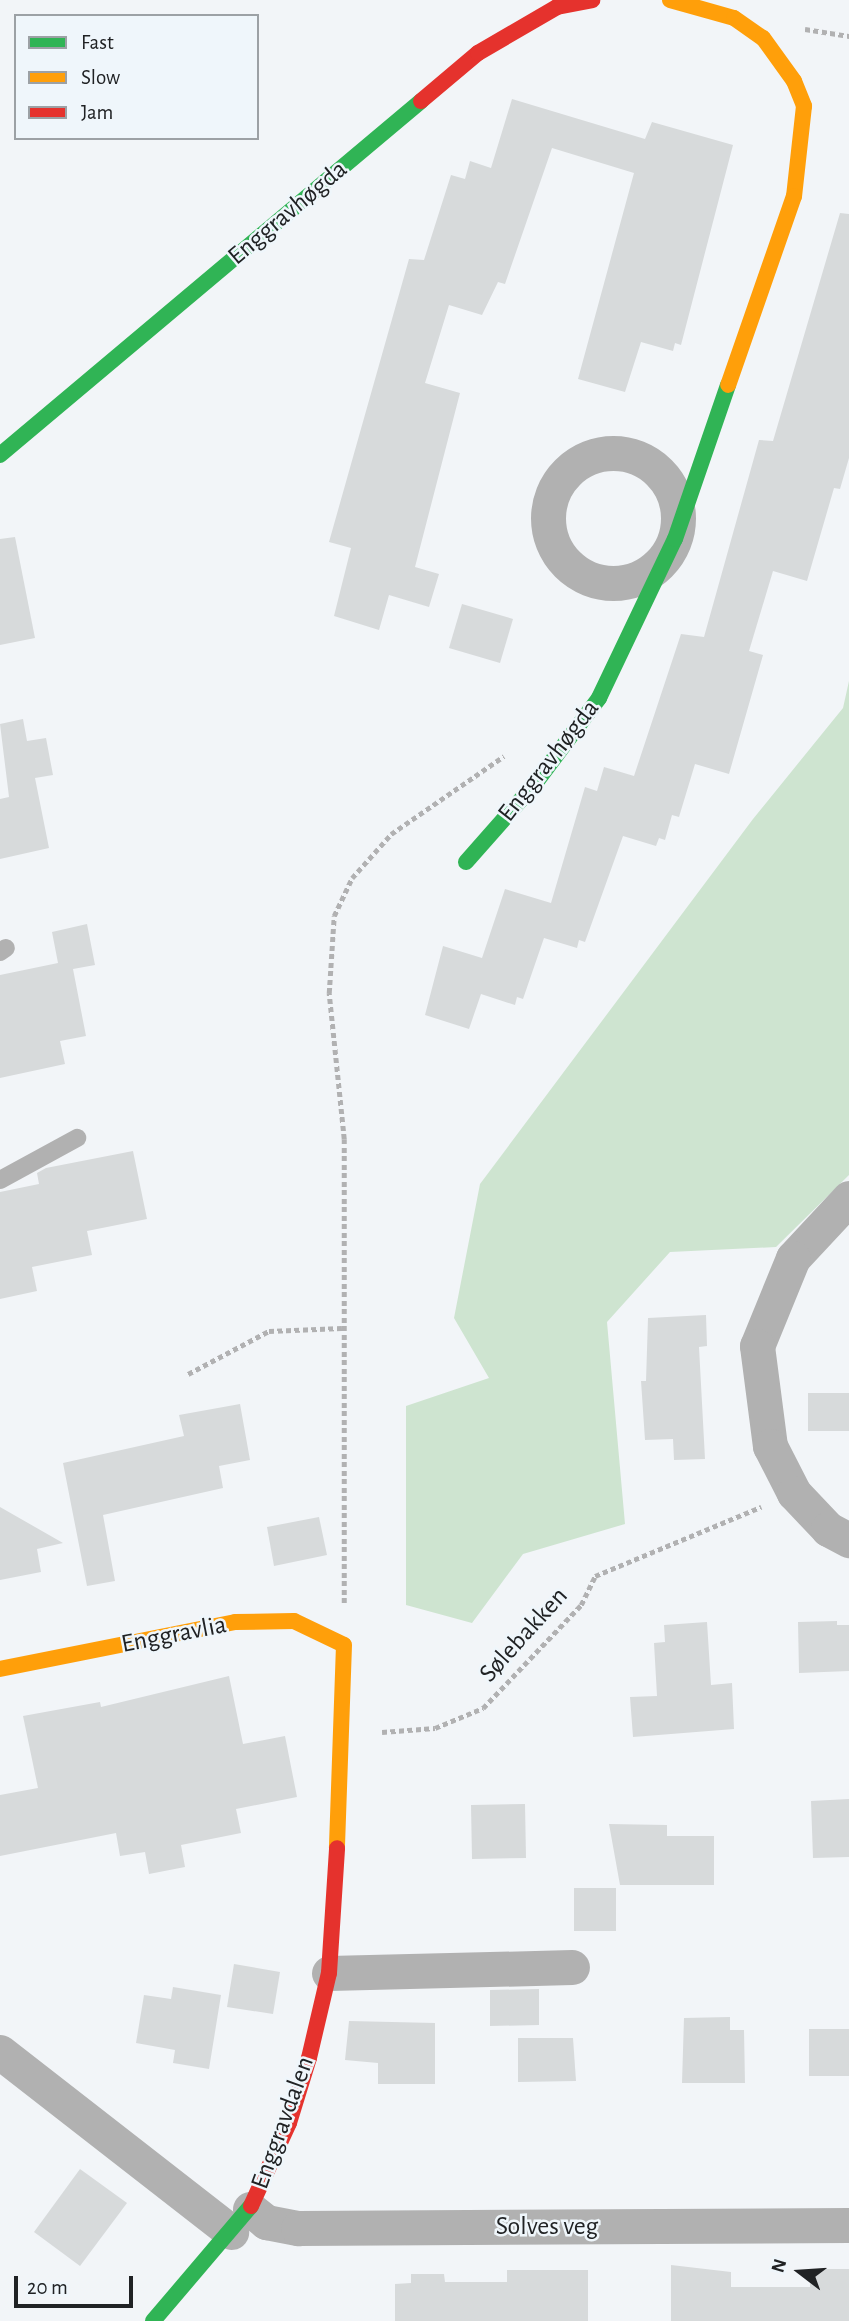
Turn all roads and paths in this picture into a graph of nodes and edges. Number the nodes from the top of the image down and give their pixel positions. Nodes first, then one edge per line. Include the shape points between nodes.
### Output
1 (592, 0) edge
2 (670, 0) edge
3 (0, 454) edge
4 (514, 749) dead end
5 (466, 862) dead end
6 (77, 1138) dead end
7 (0, 1180) edge
8 (849, 1198) edge
9 (342, 1328) junction
10 (188, 1374) dead end
11 (794, 1493) junction
12 (849, 1540) edge
13 (344, 1646) junction
14 (0, 1669) edge
15 (345, 1733) junction
16 (572, 1967) dead end
17 (328, 1973) junction
18 (0, 2052) edge
19 (240, 2221) junction
20 (849, 2225) edge
21 (153, 2321) edge

1 - 3 street, Enggravhøgda via 557,7 478,53
2 - 5 street, Enggravhøgda via 734,18 763,38 794,82 804,106 805,134 794,196 675,539 588,717
4 - 9 path via 391,834 352,878 334,916 329,993 344,1139
6 - 7 lane
8 - 11 street via 793,1258 757,1346 770,1446
9 - 10 path via 269,1331
9 - 13 path
11 - 12 street via 828,1529
11 - 15 path, Sølebakken via 595,1576 581,1605 483,1708 435,1728
13 - 14 street, Enggravlia via 294,1621 235,1622
13 - 15 street, Enggravdalen
15 - 17 street, Enggravdalen
16 - 17 street
17 - 19 street, Enggravdalen via 289,2123
18 - 19 street
19 - 20 street, Solves veg via 298,2228
19 - 21 street, Enggravdalen

